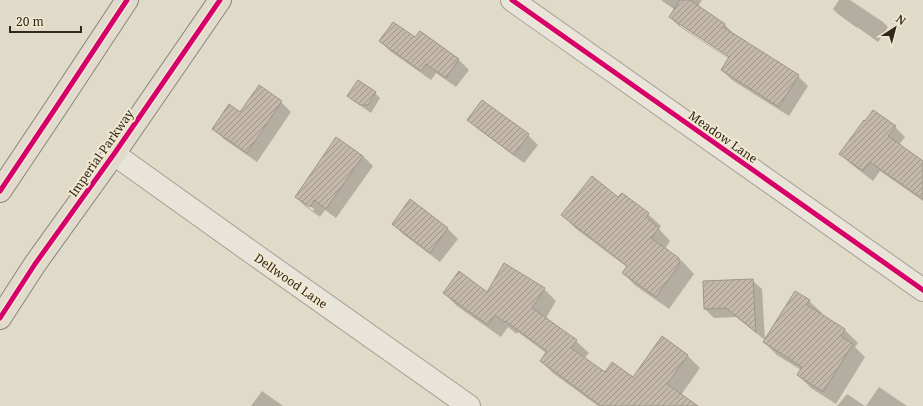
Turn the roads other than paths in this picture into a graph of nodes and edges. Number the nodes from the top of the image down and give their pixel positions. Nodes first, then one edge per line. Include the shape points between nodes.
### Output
1 (128, 0) edge
2 (220, 0) edge
3 (512, 0) edge
4 (114, 154) junction
5 (0, 191) edge
6 (923, 290) edge
7 (0, 318) edge
8 (469, 406) edge

1 - 5 main road
2 - 4 main road, Imperial Parkway
3 - 6 street, Meadow Lane
4 - 7 main road, Imperial Parkway via 35,264
4 - 8 street, Dellwood Lane

